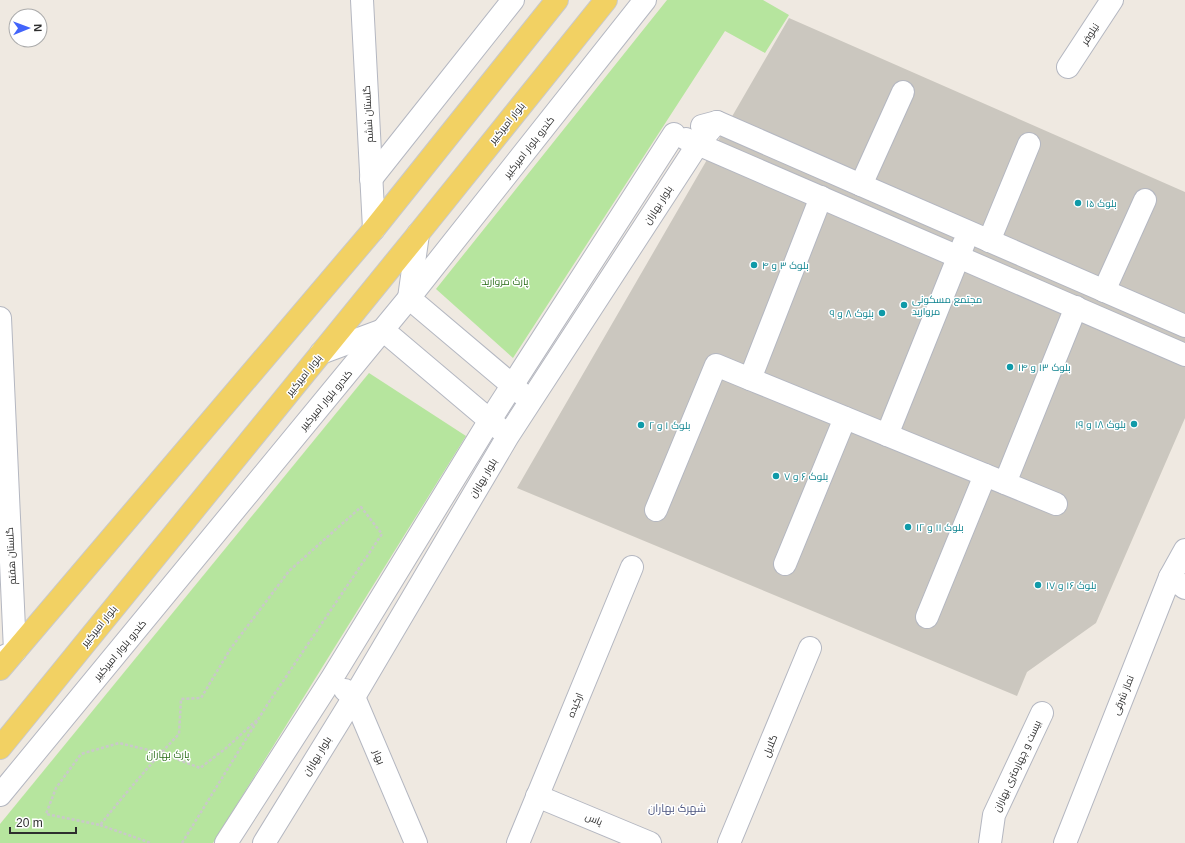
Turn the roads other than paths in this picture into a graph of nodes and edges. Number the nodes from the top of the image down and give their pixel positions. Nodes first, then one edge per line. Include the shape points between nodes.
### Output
1 (362, 0) edge
2 (513, 0) edge
3 (557, 0) edge
4 (606, 0) edge
5 (645, 0) edge
6 (1112, 0) edge
7 (1068, 67) dead end
8 (903, 92) dead end
9 (717, 122) junction
10 (674, 134) junction
11 (698, 144) junction
12 (1029, 144) dead end
13 (371, 179) junction
14 (861, 186) junction
15 (821, 197) junction
16 (1145, 200) dead end
17 (374, 229) junction
18 (968, 231) junction
19 (418, 234) junction
20 (989, 241) junction
21 (959, 256) junction
22 (1104, 291) junction
23 (409, 298) junction
24 (1076, 307) junction
25 (0, 318) edge
26 (1185, 326) edge
27 (383, 330) junction
28 (321, 353) junction
29 (1185, 355) edge
30 (750, 380) junction
31 (512, 384) junction
32 (530, 402) junction
33 (845, 418) junction
34 (490, 420) junction
35 (888, 435) junction
36 (508, 436) junction
37 (995, 479) junction
38 (1056, 504) dead end
39 (656, 510) dead end
40 (1185, 550) edge
41 (785, 564) dead end
42 (632, 567) dead end
43 (1177, 583) edge
44 (927, 618) dead end
45 (810, 648) dead end
46 (8, 654) edge
47 (0, 669) edge
48 (332, 678) junction
49 (354, 697) junction
50 (1042, 712) dead end
51 (0, 748) edge
52 (0, 795) edge
53 (537, 796) junction
54 (226, 843) edge
55 (264, 843) edge
56 (416, 843) edge
57 (518, 843) edge
58 (650, 843) edge
59 (729, 843) edge
60 (990, 843) edge
61 (1065, 843) edge

1 - 13 street, گلستان ششم
2 - 13 street
3 - 17 main road
4 - 19 main road, بلوار امیرکبیر
5 - 23 street, کندرو بلوار امیرکبیر
6 - 7 street, نیلوفر
8 - 14 street
9 - 10 street
9 - 11 street, بلوار بهاران
9 - 14 street
10 - 11 street
10 - 31 street
11 - 15 street
11 - 32 street, بلوار بهاران
12 - 20 street
13 - 17 street, گلستان ششم
14 - 18 street
15 - 21 street
15 - 30 street
16 - 22 street
17 - 46 main road
18 - 20 street
18 - 21 street
19 - 23 street
19 - 28 main road, بلوار امیرکبیر
20 - 22 street
21 - 24 street
21 - 35 street
22 - 26 street
23 - 27 street, کندرو بلوار امیرکبیر
23 - 31 street
24 - 29 street
24 - 37 street
25 - 46 street, گلستان هفتم
27 - 28 street
27 - 34 street
27 - 52 street, کندرو بلوار امیرکبیر
28 - 51 main road, بلوار امیرکبیر
30 - 33 street
30 - 39 street via 716,365
31 - 32 street
31 - 34 street
32 - 36 street, بلوار بهاران
33 - 35 street
33 - 41 street
34 - 36 street
34 - 48 street
35 - 37 street
36 - 49 street, بلوار بهاران
37 - 38 street
37 - 44 street
40 - 43 street, نماز شرقی
42 - 53 street, ارکیده
43 - 61 street, نماز شرقی
45 - 59 street, گلایل
46 - 47 main road
48 - 49 street, بهار
48 - 54 street
49 - 55 street, بلوار بهاران
49 - 56 street, بهار
50 - 60 street, بیست و چهارمتری بهاران via 994,815
53 - 57 street, ارکیده
53 - 58 street, یاس

